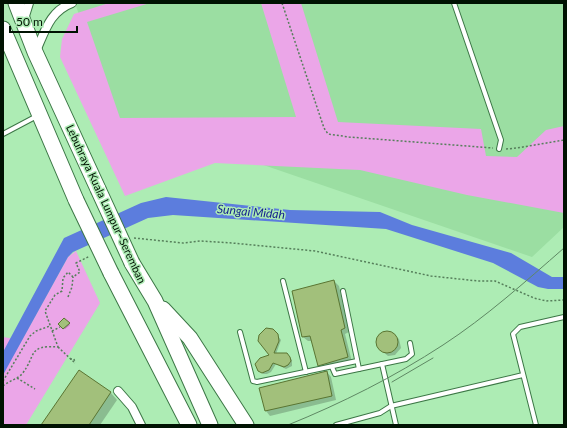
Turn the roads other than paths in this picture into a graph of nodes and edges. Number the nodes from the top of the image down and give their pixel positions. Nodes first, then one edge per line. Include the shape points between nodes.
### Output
1 (16, 3) edge
2 (29, 3) edge
3 (72, 3) edge
4 (454, 3) edge
5 (23, 22) junction
6 (3, 29) edge
7 (35, 52) junction
8 (39, 114) junction
9 (3, 134) edge
10 (500, 149) road end
11 (283, 281) dead end
12 (343, 291) dead end
13 (155, 301) junction
14 (564, 317) edge
15 (240, 332) dead end
16 (410, 343) dead end
17 (358, 361) junction
18 (382, 364) junction
19 (332, 367) junction
20 (359, 369) junction
21 (306, 372) junction
22 (523, 375) junction
23 (118, 391) dead end
24 (229, 400) junction
25 (391, 406) junction
26 (141, 425) edge
27 (189, 425) edge
28 (210, 425) edge
29 (238, 425) edge
30 (246, 425) edge
31 (336, 425) edge
32 (396, 425) edge
33 (536, 425) edge

1 - 5 highway, Lebuhraya Kuala Lumpur–Seremban
2 - 5 street
3 - 7 street via 56,11 50,18
4 - 10 lane via 501,140
5 - 7 highway, Lebuhraya Kuala Lumpur–Seremban
6 - 8 highway
7 - 13 highway, Lebuhraya Kuala Lumpur–Seremban, bridge via 132,263
8 - 9 lane
8 - 27 highway, bridge via 110,273
11 - 21 lane
12 - 17 lane
13 - 24 highway via 190,338
13 - 28 highway, Lebuhraya Kuala Lumpur–Seremban
14 - 22 lane via 520,328 513,334
15 - 21 lane via 253,381 261,382
16 - 18 lane via 412,354 406,359
17 - 19 lane
17 - 20 lane
18 - 20 lane
18 - 25 lane
19 - 20 lane via 335,374
19 - 21 lane
22 - 25 lane
22 - 33 lane
23 - 26 street via 132,407
24 - 29 highway
24 - 30 highway
25 - 31 lane via 380,413
25 - 32 lane

